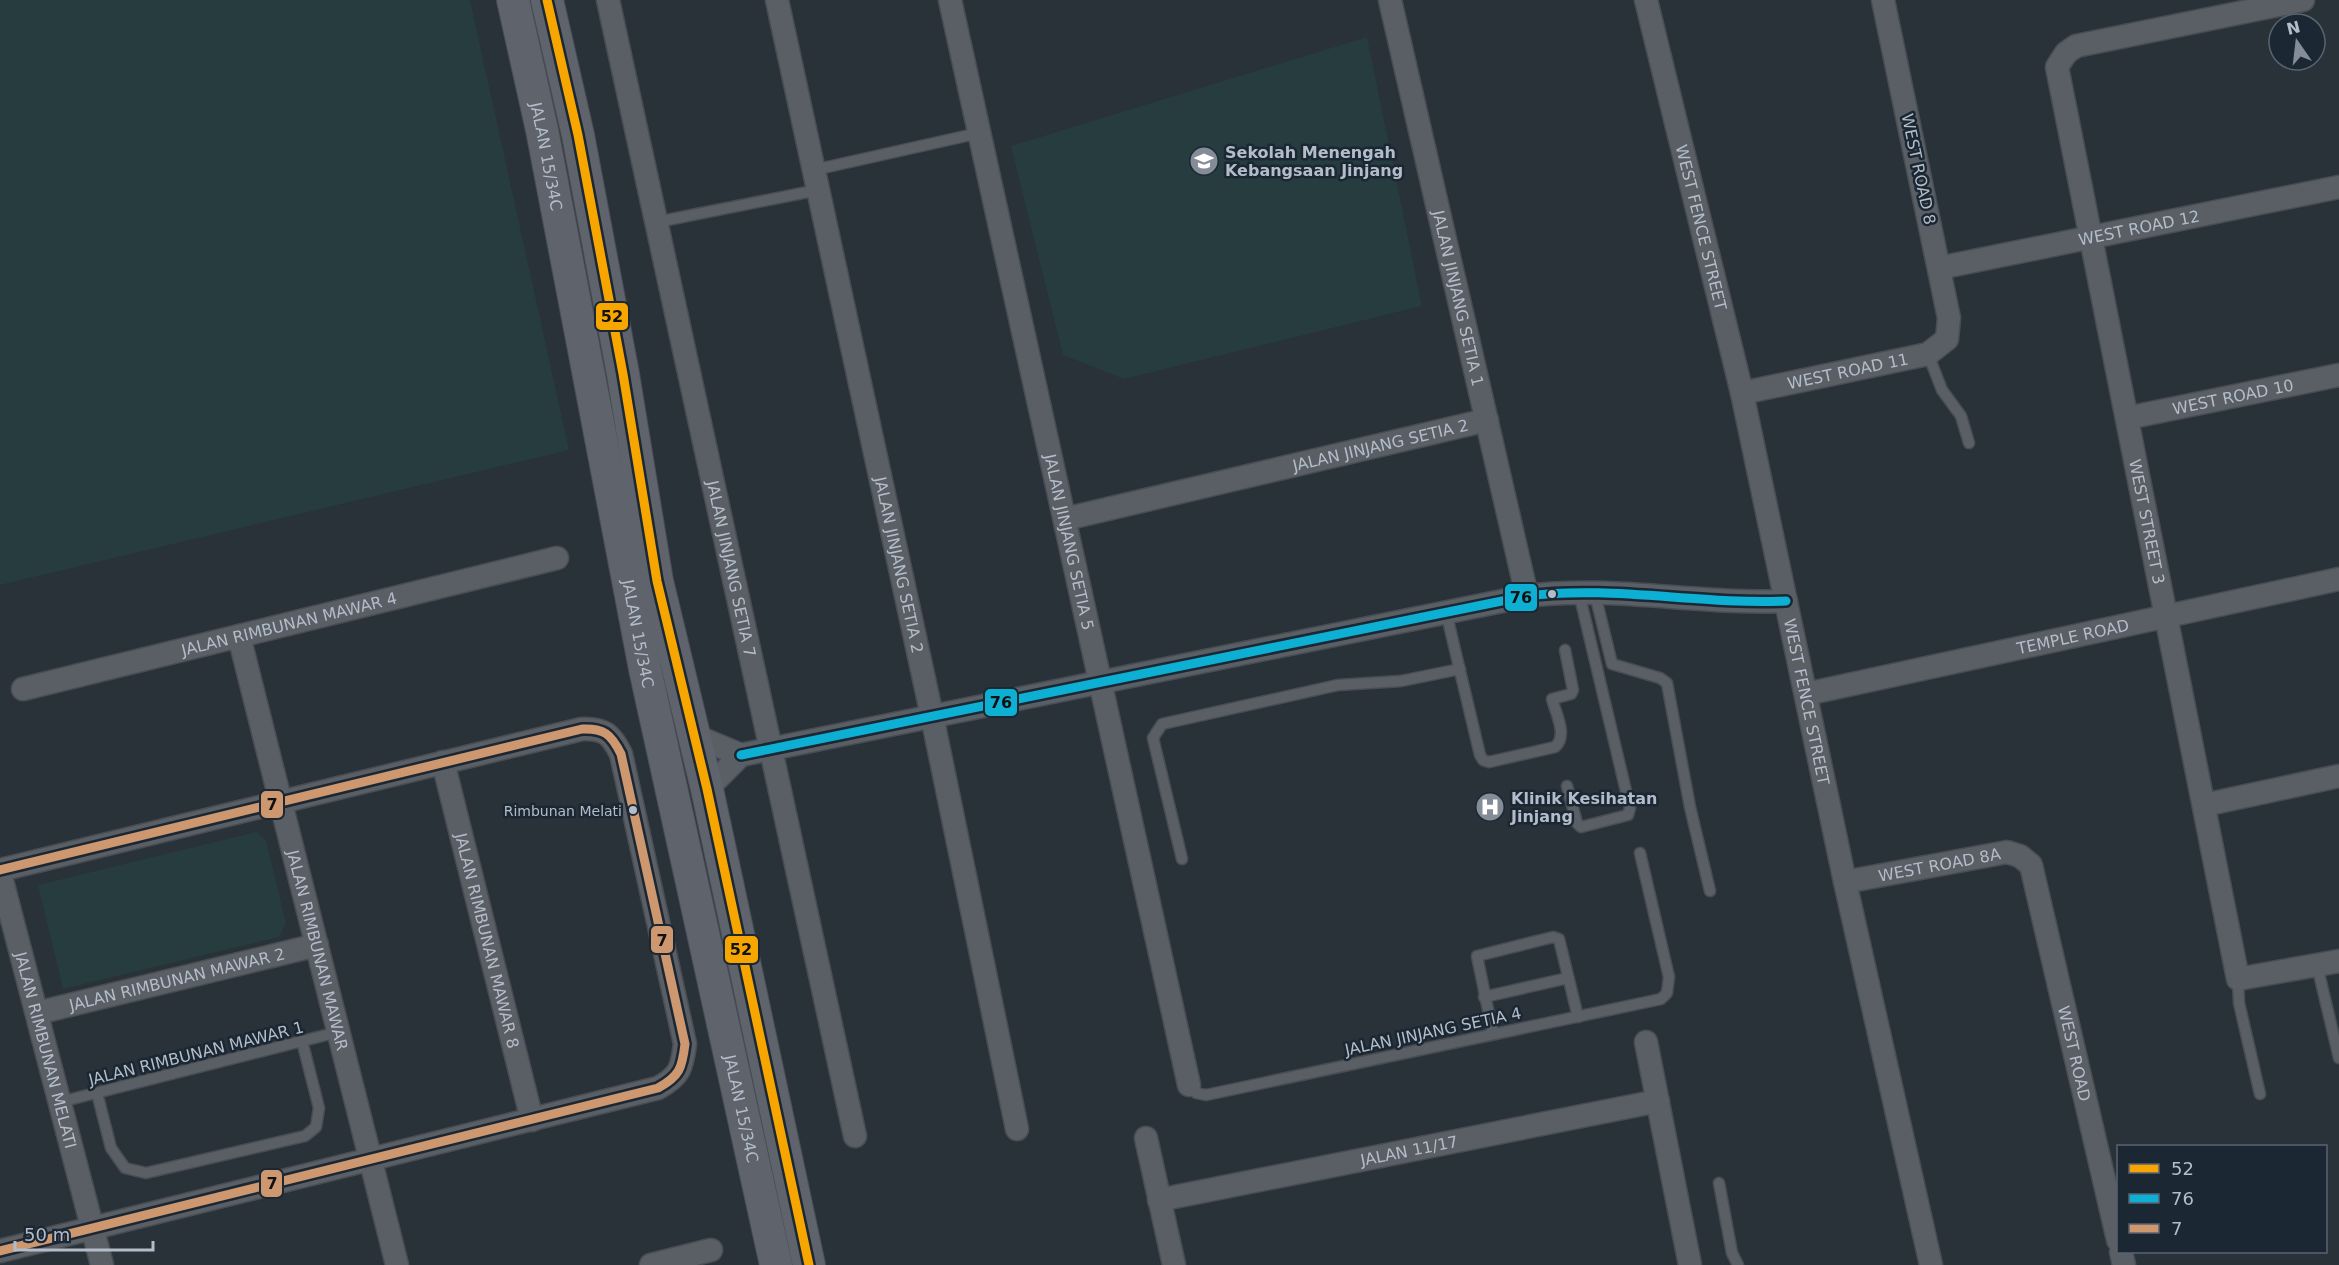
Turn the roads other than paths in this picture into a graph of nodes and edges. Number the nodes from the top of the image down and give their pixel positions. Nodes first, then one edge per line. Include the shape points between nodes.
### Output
1 (513, 0) edge
2 (547, 0) edge
3 (608, 0) edge
4 (777, 0) edge
5 (950, 0) edge
6 (1390, 0) edge
7 (1646, 0) edge
8 (1883, 0) edge
9 (2303, 0) edge
10 (979, 134) junction
11 (816, 180) junction
12 (2339, 187) edge
13 (657, 222) junction
14 (2091, 237) junction
15 (1939, 268) junction
16 (1947, 339) joint
17 (1928, 354) junction
18 (2339, 375) edge
19 (1742, 393) junction
20 (2127, 418) junction
21 (1487, 420) junction
22 (1970, 443) dead end
23 (1065, 519) junction
24 (557, 558) dead end
25 (2339, 579) edge
26 (1587, 593) junction
27 (1527, 596) junction
28 (1786, 601) junction
29 (1446, 612) junction
30 (2166, 616) junction
31 (239, 636) junction
32 (1565, 650) dead end
33 (1460, 669) junction
34 (1101, 682) junction
35 (23, 689) dead end
36 (1806, 694) junction
37 (932, 716) junction
38 (693, 735) junction
39 (771, 749) junction
40 (741, 755) junction
41 (443, 762) junction
42 (2339, 776) edge
43 (1567, 786) dead end
44 (707, 789) junction
45 (280, 801) junction
46 (2204, 805) junction
47 (1640, 853) dead end
48 (1182, 859) dead end
49 (2031, 865) joint
50 (0, 872) edge
51 (1845, 882) junction
52 (1710, 891) dead end
53 (317, 945) junction
54 (2339, 961) edge
55 (2317, 965) junction
56 (1568, 978) junction
57 (2238, 979) junction
58 (1484, 997) junction
59 (37, 1013) junction
60 (1578, 1017) junction
61 (338, 1032) junction
62 (1493, 1034) junction
63 (302, 1041) junction
64 (1646, 1042) dead end
65 (2339, 1058) edge
66 (1189, 1085) joint
67 (97, 1093) junction
68 (2260, 1094) dead end
69 (1658, 1101) junction
70 (60, 1102) junction
71 (532, 1119) junction
72 (1017, 1129) dead end
73 (855, 1136) dead end
74 (1146, 1138) dead end
75 (370, 1160) junction
76 (1719, 1183) dead end
77 (1160, 1200) junction
78 (93, 1227) junction
79 (2117, 1236) edge
80 (711, 1250) dead end
81 (0, 1251) edge
82 (1683, 1264) edge
83 (102, 1265) edge
84 (397, 1265) edge
85 (651, 1265) edge
86 (776, 1265) edge
87 (808, 1265) edge
88 (1174, 1265) edge
89 (1738, 1265) edge
90 (1931, 1265) edge

1 - 86 street, JALAN 15/34C via 545,141 645,669
2 - 38 street, JALAN 15/34C via 578,135 657,581
3 - 13 street, JALAN JINJANG SETIA 7
4 - 11 street, JALAN JINJANG SETIA 2
5 - 10 street, JALAN JINJANG SETIA 5
6 - 21 street, JALAN JINJANG SETIA 1
7 - 19 street, WEST FENCE STREET
8 - 15 street, WEST ROAD 8
9 - 14 street, WEST STREET 3 via 2076,46 2066,53 2057,67
10 - 11 lane
10 - 23 street, JALAN JINJANG SETIA 5
11 - 13 lane
11 - 37 street, JALAN JINJANG SETIA 2
12 - 14 street, WEST ROAD 12
13 - 39 street, JALAN JINJANG SETIA 7
14 - 15 street, WEST ROAD 12
14 - 20 street, WEST STREET 3
15 - 16 street, WEST ROAD 8 via 1949,318
16 - 17 street, WEST ROAD 11
17 - 19 street, WEST ROAD 11
17 - 22 lane via 1942,390 1962,416
18 - 20 street, WEST ROAD 10
19 - 28 street, WEST FENCE STREET
20 - 30 street, WEST STREET 3
21 - 23 street, JALAN JINJANG SETIA 2
21 - 27 street, JALAN JINJANG SETIA 1
23 - 34 street, JALAN JINJANG SETIA 5
24 - 31 street, JALAN RIMBUNAN MAWAR 4
25 - 30 street, TEMPLE ROAD
26 - 27 street
26 - 28 street via 1739,603
26 - 43 lane via 1630,808 1628,815 1581,827
26 - 52 lane via 1612,664 1667,683
27 - 29 street
28 - 36 street, WEST FENCE STREET
29 - 33 lane
29 - 34 street
30 - 36 street, TEMPLE ROAD
30 - 46 street, WEST STREET 3
31 - 35 street, JALAN RIMBUNAN MAWAR 4
31 - 45 street, JALAN RIMBUNAN MAWAR
32 - 33 lane via 1573,690 1552,699 1561,743 1489,762 1480,755
33 - 48 lane via 1401,681 1338,685 1162,724 1153,738
34 - 37 street
34 - 66 street, JALAN JINJANG SETIA 5
36 - 51 street, WEST FENCE STREET
37 - 39 street
37 - 72 street, JALAN JINJANG SETIA 2
38 - 40 street
38 - 44 street, JALAN 15/34C
39 - 40 street
39 - 73 street, JALAN JINJANG SETIA 7
40 - 44 street
41 - 45 street
41 - 71 street, JALAN RIMBUNAN MAWAR 8
41 - 71 street via 600,728 613,737 621,754 685,1044 683,1062 675,1078 658,1088
42 - 46 street
44 - 87 street, JALAN 15/34C
45 - 50 street
45 - 53 street, JALAN RIMBUNAN MAWAR
46 - 57 street, WEST STREET 3
47 - 60 lane, JALAN JINJANG SETIA 4 via 1669,977 1667,993 1661,999
49 - 51 street, WEST ROAD 8A via 2007,852
49 - 79 street, WEST ROAD
50 - 59 street, JALAN RIMBUNAN MELATI
51 - 90 street, WEST FENCE STREET
53 - 59 street, JALAN RIMBUNAN MAWAR 2
53 - 61 street, JALAN RIMBUNAN MAWAR
54 - 55 street
55 - 57 street
55 - 65 lane
56 - 58 lane
56 - 58 lane via 1559,939 1552,937 1477,957
56 - 60 lane
57 - 68 lane via 2239,1003
58 - 62 lane
59 - 70 street, JALAN RIMBUNAN MELATI
60 - 62 lane, JALAN JINJANG SETIA 4
61 - 63 lane, JALAN RIMBUNAN MAWAR 1
61 - 75 street, JALAN RIMBUNAN MAWAR
62 - 66 lane, JALAN JINJANG SETIA 4 via 1206,1095 1196,1093
63 - 67 lane, JALAN RIMBUNAN MAWAR 1
63 - 67 lane via 319,1107 316,1127 305,1136 147,1173 124,1168 111,1148
64 - 69 street
67 - 70 lane, JALAN RIMBUNAN MAWAR 1
69 - 77 street, JALAN 11/17
69 - 82 street
70 - 78 street, JALAN RIMBUNAN MELATI
71 - 75 street
74 - 77 street
75 - 78 street
75 - 84 street, JALAN RIMBUNAN MAWAR
76 - 89 lane
77 - 88 street
78 - 81 street
78 - 83 street, JALAN RIMBUNAN MELATI
80 - 85 street

